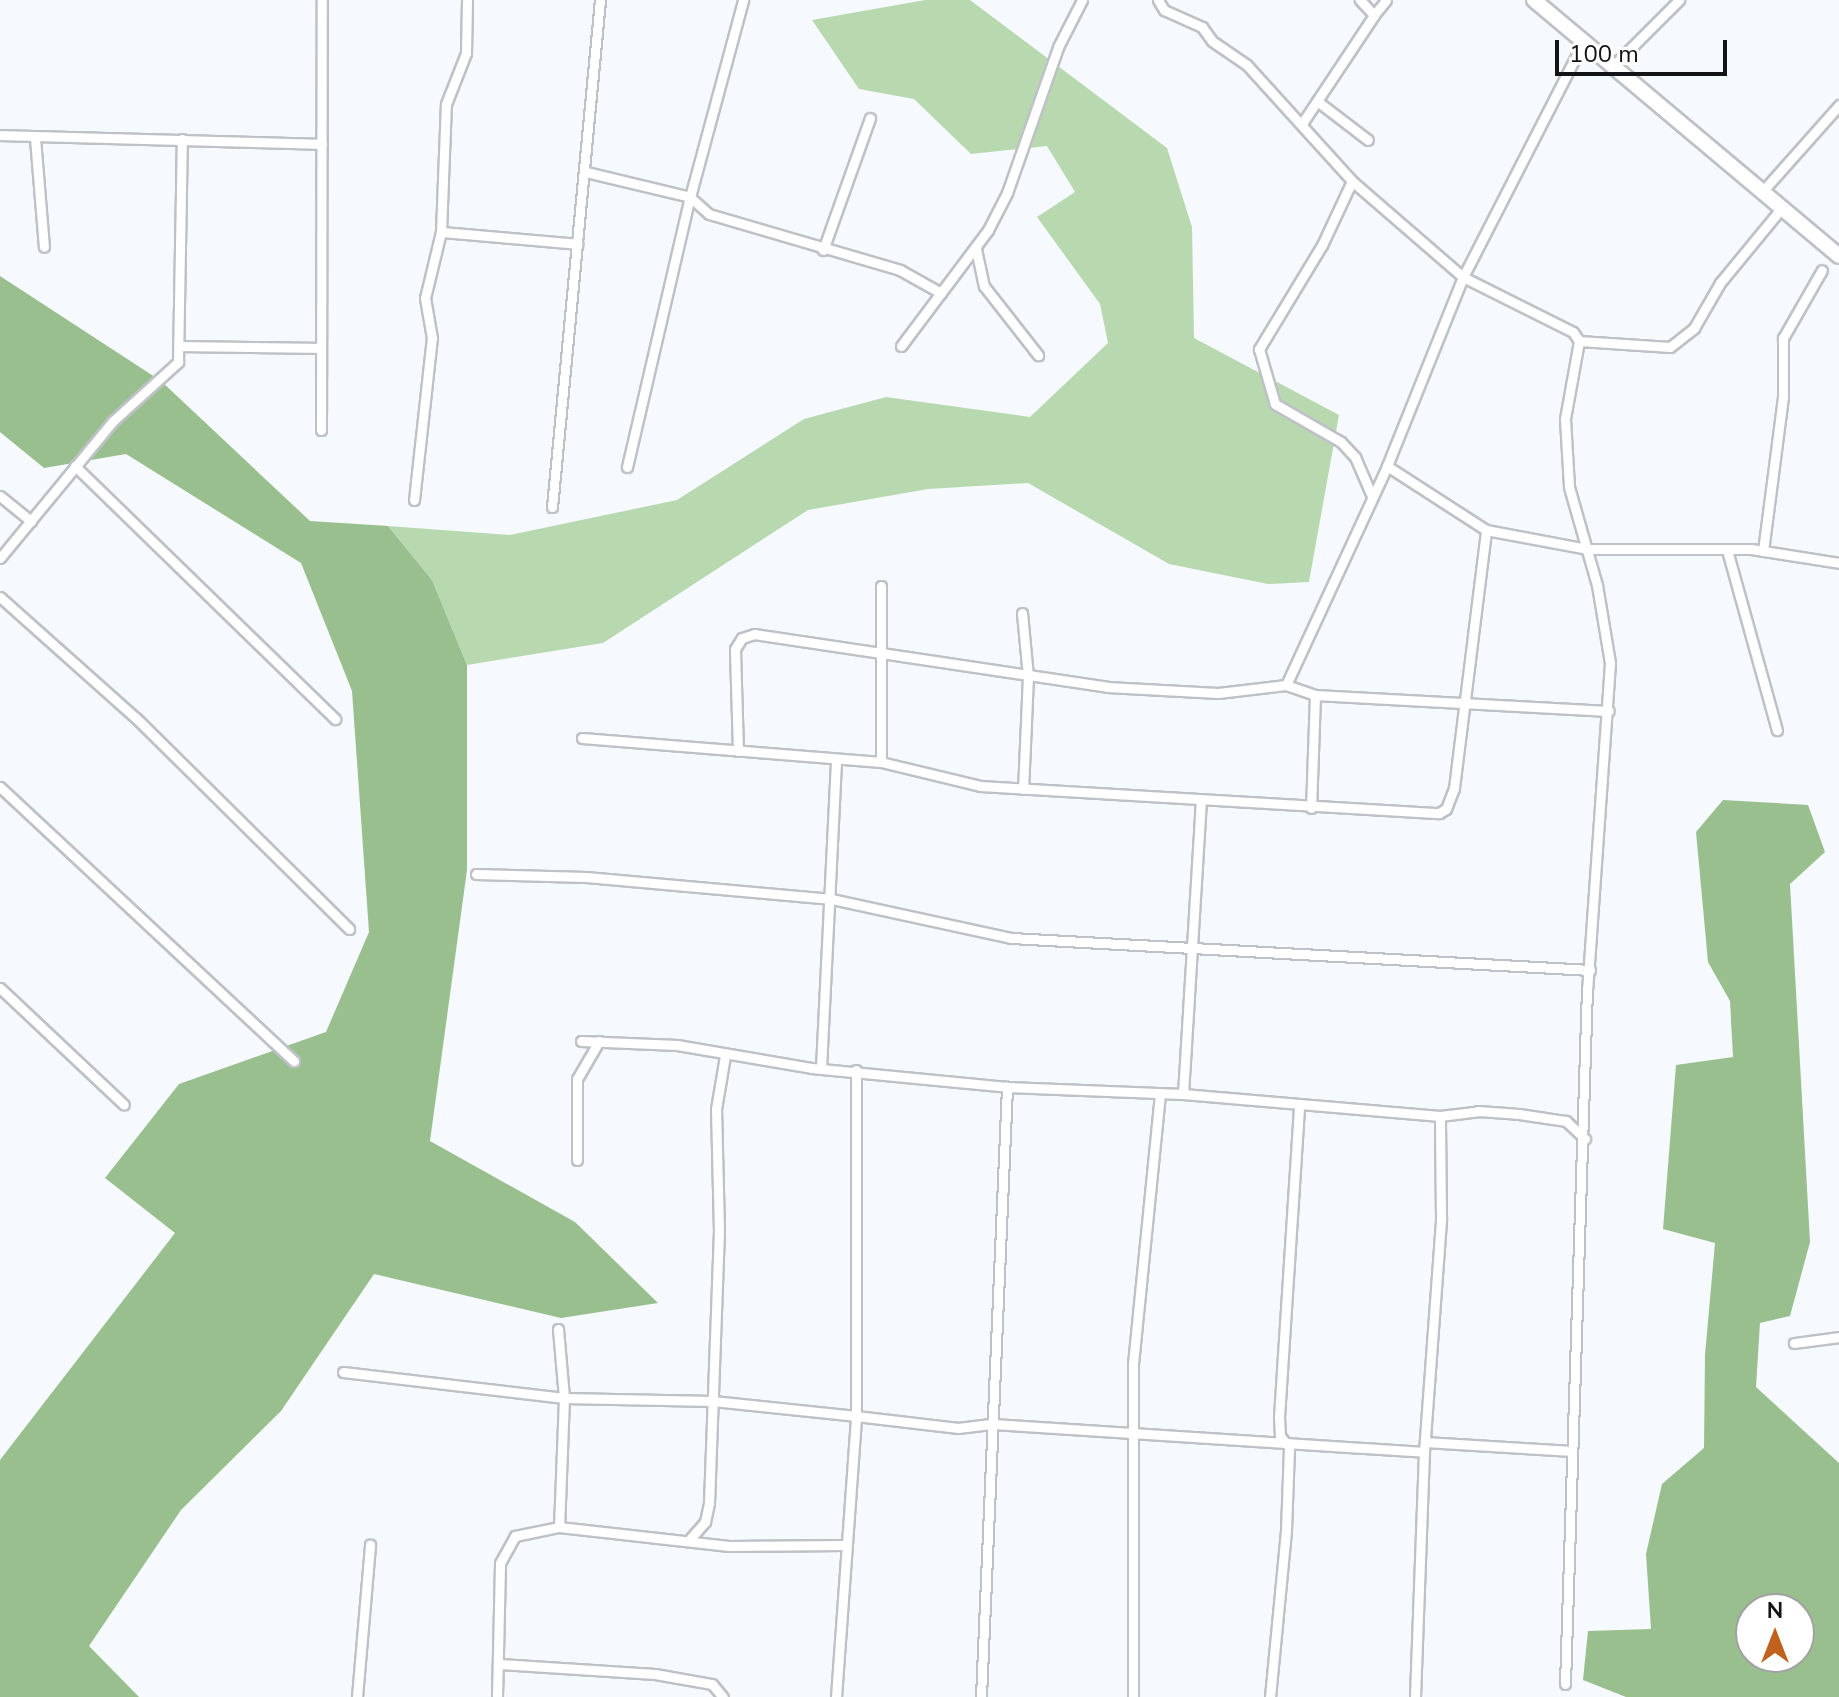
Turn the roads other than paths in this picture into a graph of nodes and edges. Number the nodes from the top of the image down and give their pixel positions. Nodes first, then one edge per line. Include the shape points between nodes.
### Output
1 (322, 0) edge
2 (467, 0) edge
3 (600, 0) edge
4 (743, 0) edge
5 (1082, 0) edge
6 (1158, 0) edge
7 (1360, 0) edge
8 (1386, 0) edge
9 (1534, 0) edge
10 (1679, 0) edge
11 (1374, 15) junction
12 (1584, 41) junction
13 (1612, 67) junction
14 (1317, 101) junction
15 (1839, 105) edge
16 (870, 118) dead end
17 (1303, 122) junction
18 (0, 135) edge
19 (35, 138) junction
20 (182, 139) junction
21 (1368, 140) dead end
22 (322, 144) junction
23 (586, 172) junction
24 (1352, 181) junction
25 (1761, 193) junction
26 (690, 197) junction
27 (1780, 210) junction
28 (441, 232) junction
29 (577, 244) junction
30 (44, 247) dead end
31 (976, 249) junction
32 (823, 250) junction
33 (1839, 256) edge
34 (1822, 270) dead end
35 (1463, 277) junction
36 (941, 293) junction
37 (1579, 341) junction
38 (182, 346) junction
39 (901, 346) dead end
40 (320, 348) junction
41 (1038, 355) dead end
42 (321, 430) dead end
43 (75, 466) junction
44 (1387, 466) junction
45 (627, 467) dead end
46 (1371, 494) junction
47 (0, 496) edge
48 (414, 500) dead end
49 (552, 507) dead end
50 (31, 521) junction
51 (1486, 530) junction
52 (1588, 549) junction
53 (1727, 550) junction
54 (1763, 551) junction
55 (0, 558) edge
56 (1839, 563) edge
57 (881, 586) dead end
58 (0, 597) edge
59 (1022, 613) dead end
60 (883, 652) junction
61 (1028, 676) junction
62 (1286, 685) junction
63 (1315, 695) junction
64 (1462, 701) junction
65 (1609, 711) junction
66 (335, 719) dead end
67 (1777, 730) dead end
68 (582, 738) dead end
69 (738, 751) junction
70 (836, 761) junction
71 (881, 762) junction
72 (0, 787) edge
73 (1023, 789) junction
74 (1201, 803) junction
75 (1311, 808) junction
76 (476, 874) dead end
77 (832, 899) junction
78 (349, 929) dead end
79 (1192, 947) junction
80 (1590, 970) junction
81 (0, 988) edge
82 (581, 1041) dead end
83 (599, 1041) junction
84 (725, 1056) junction
85 (294, 1061) dead end
86 (821, 1068) junction
87 (856, 1070) junction
88 (1007, 1087) junction
89 (1160, 1093) junction
90 (1183, 1094) junction
91 (124, 1105) dead end
92 (1299, 1107) junction
93 (1440, 1116) junction
94 (1585, 1139) junction
95 (577, 1160) dead end
96 (558, 1329) dead end
97 (1839, 1337) edge
98 (1794, 1343) dead end
99 (343, 1372) dead end
100 (564, 1398) junction
101 (713, 1401) junction
102 (856, 1416) junction
103 (993, 1424) junction
104 (1137, 1434) junction
105 (1289, 1447) junction
106 (1424, 1447) junction
107 (1572, 1451) junction
108 (559, 1527) junction
109 (690, 1539) junction
110 (370, 1545) dead end
111 (844, 1545) junction
112 (500, 1664) junction
113 (1565, 1684) dead end
114 (357, 1697) edge
115 (497, 1697) edge
116 (723, 1697) edge
117 (836, 1697) edge
118 (981, 1697) edge
119 (1133, 1697) edge
120 (1270, 1697) edge
121 (1415, 1697) edge

1 - 22 street
2 - 28 street via 466,53 446,104
3 - 23 street
4 - 26 street
5 - 31 street via 1058,47 1007,193
6 - 17 street via 1164,10 1202,27
7 - 11 street
8 - 11 street
9 - 12 main road
10 - 13 street
11 - 14 street
12 - 13 main road
12 - 35 street
13 - 25 main road
14 - 17 street
14 - 21 street
15 - 25 street
16 - 32 street
17 - 24 street
18 - 19 street
19 - 20 street
19 - 30 street
20 - 22 street
20 - 38 street
22 - 40 street
23 - 26 street
23 - 29 street
24 - 35 street
24 - 46 street via 1322,245 1259,349 1275,404 1341,442 1355,457
25 - 27 main road
26 - 32 street via 709,214
26 - 45 street
27 - 33 main road
27 - 37 street via 1720,283 1694,328 1670,347
28 - 29 street
28 - 48 street via 425,298 432,338
29 - 49 street
31 - 36 street
31 - 41 street via 984,286
32 - 36 street via 900,270
34 - 54 street via 1783,338 1783,397
35 - 37 street via 1573,332
35 - 44 street
36 - 39 street
37 - 52 street via 1565,419 1569,487
38 - 40 street
38 - 43 street via 170,375 113,421
40 - 42 street
43 - 50 street
43 - 66 street
44 - 46 street
44 - 51 street
46 - 62 street
47 - 50 street
50 - 55 street
51 - 52 street
51 - 64 street
52 - 53 street
52 - 65 street via 1610,663
53 - 54 street
53 - 67 street
54 - 56 street
57 - 60 street
58 - 78 street via 136,718
59 - 61 street
60 - 61 street
60 - 69 street via 780,637 742,638 735,649
60 - 71 street
61 - 62 street via 1218,693
61 - 73 street
62 - 63 street
63 - 64 street
63 - 75 street
64 - 65 street
64 - 75 street via 1454,788 1446,809 1439,813
65 - 80 street
68 - 69 street
69 - 70 street
70 - 71 street
70 - 77 street
71 - 73 street via 952,781
72 - 85 street
73 - 74 street
74 - 75 street
74 - 79 street
76 - 77 street via 586,877
77 - 79 street via 1011,938
77 - 86 street
79 - 80 street
79 - 90 street
80 - 94 street
81 - 91 street
82 - 83 street
83 - 84 street via 677,1045
83 - 95 street via 577,1079
84 - 86 street
84 - 101 street via 716,1109 719,1231
86 - 87 street
87 - 88 street
87 - 102 street
88 - 89 street
88 - 103 street
89 - 90 street
89 - 104 street via 1133,1364
90 - 92 street
92 - 93 street
92 - 105 street via 1279,1417 1280,1436
93 - 94 street via 1478,1111 1566,1121
93 - 106 street via 1441,1218
94 - 107 street
96 - 100 street
97 - 98 street
99 - 100 street
100 - 101 street
100 - 108 street
101 - 102 street
101 - 109 street via 709,1503 705,1522
102 - 103 street via 958,1428
102 - 111 street
103 - 104 street
103 - 118 street
104 - 105 street
104 - 119 street
105 - 106 street
105 - 120 street
106 - 107 street
106 - 121 street
107 - 113 street
108 - 109 street
108 - 112 street via 515,1536 506,1544 500,1563
109 - 111 street via 729,1546
110 - 114 street
111 - 117 street
112 - 115 street
112 - 116 street via 655,1674 712,1684

